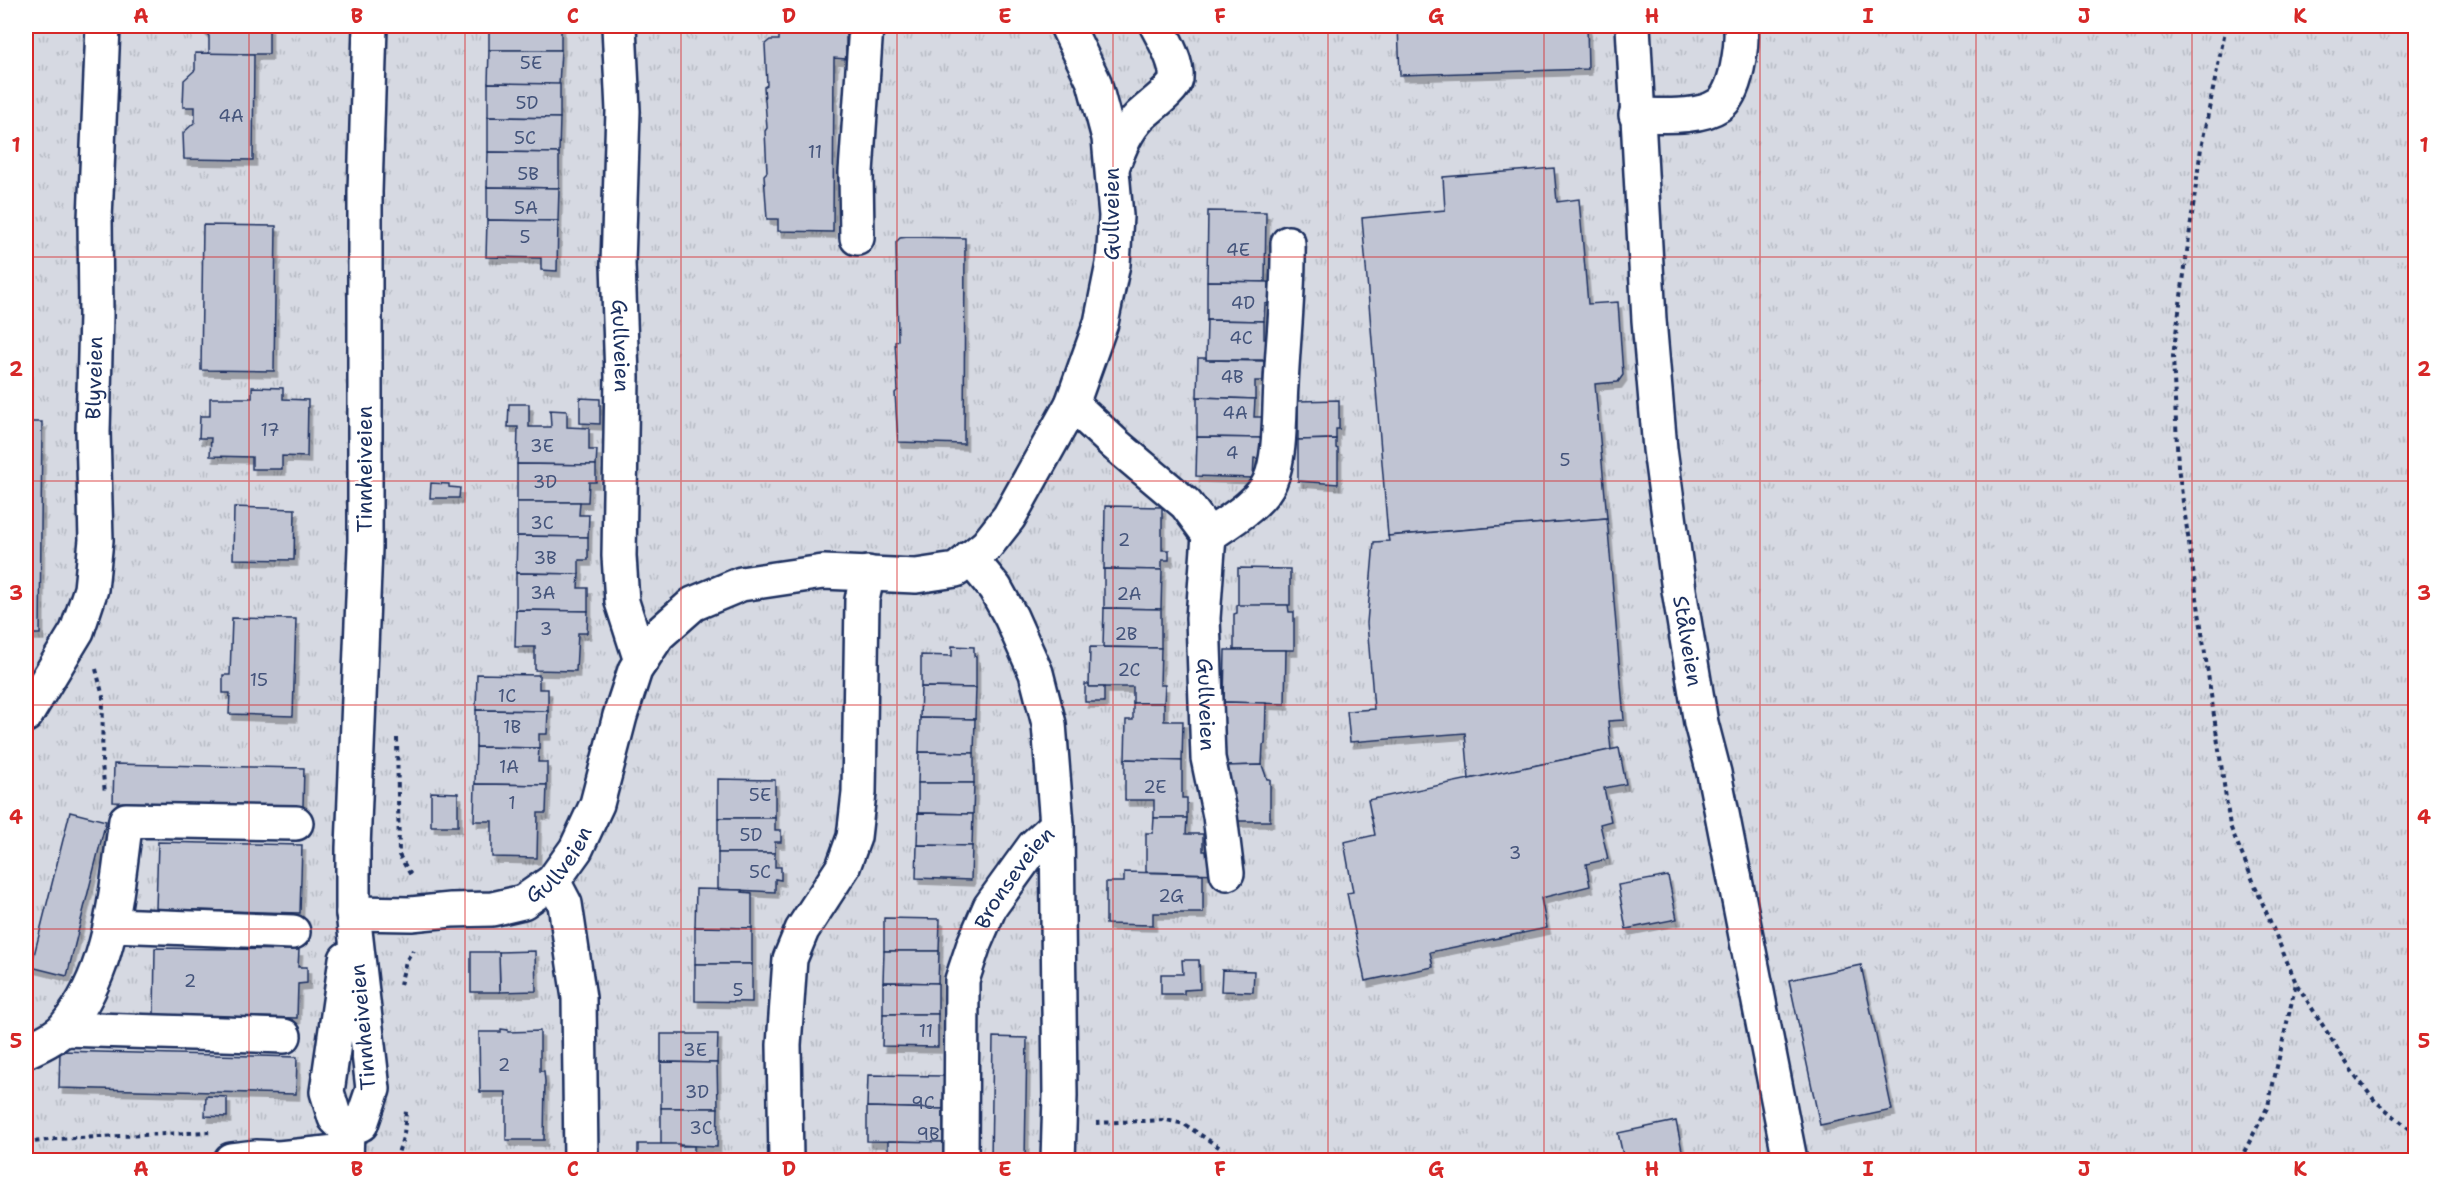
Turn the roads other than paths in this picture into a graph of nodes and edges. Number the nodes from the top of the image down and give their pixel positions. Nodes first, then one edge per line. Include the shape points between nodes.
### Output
1 (103, 26) edge
2 (370, 26) edge
3 (619, 26) edge
4 (866, 26) edge
5 (1067, 26) edge
6 (1157, 26) edge
7 (1633, 26) edge
8 (1741, 26) edge
9 (1636, 115) junction
10 (1113, 165) junction
11 (857, 238) dead end
12 (1288, 243) dead end
13 (1072, 404) junction
14 (1209, 535) junction
15 (970, 558) junction
16 (868, 573) junction
17 (641, 661) junction
18 (26, 715) edge
19 (296, 823) dead end
20 (1057, 825) junction
21 (1227, 873) dead end
22 (553, 881) junction
23 (353, 913) junction
24 (112, 925) junction
25 (293, 932) dead end
26 (64, 1029) junction
27 (284, 1036) dead end
28 (26, 1051) edge
29 (346, 1147) edge
30 (231, 1161) edge
31 (581, 1161) edge
32 (786, 1161) edge
33 (961, 1161) edge
34 (1058, 1161) edge
35 (1790, 1161) edge

1 - 18 street, Blyveien via 95,219 96,540 91,589 77,631
2 - 23 street, Tinnheiveien via 365,192 365,548
3 - 17 street, Gullveien via 623,111 618,264 622,377 619,556 622,602
4 - 11 street via 856,172
5 - 10 street, Gullveien via 1094,82
6 - 10 street via 1175,68 1176,80 1138,117
7 - 9 street, Stålveien
8 - 9 street via 1736,80 1721,104 1697,112
9 - 35 street, Stålveien via 1648,320 1679,590 1701,723
10 - 13 street, Gullveien via 1116,216 1109,289 1093,349
12 - 14 street via 1278,443 1270,482 1252,505
13 - 14 street via 1185,504
13 - 15 street, Gullveien via 1009,517 987,545
14 - 21 street, Gullveien via 1203,618 1208,758
15 - 16 street, Gullveien via 956,570 916,576
15 - 20 street via 995,588 1036,673 1049,724
16 - 17 street, Gullveien via 823,572 741,584 693,604 658,635
16 - 32 street via 862,600 859,793 854,837 843,867 802,930 790,959 784,1045
17 - 22 street, Gullveien via 620,716 597,804 576,849
19 - 24 street via 126,820
20 - 33 street, Bronseveien via 1034,846 990,907 962,980
20 - 34 street, Bronseveien
22 - 23 street, Gullveien via 523,902 492,909
22 - 31 street via 565,904 579,998
23 - 29 street, Tinnheiveien via 327,1092
23 - 29 street, Tinnheiveien via 373,1089 361,1124
24 - 25 street
24 - 26 street via 91,988
26 - 27 street
26 - 28 street
29 - 30 street

